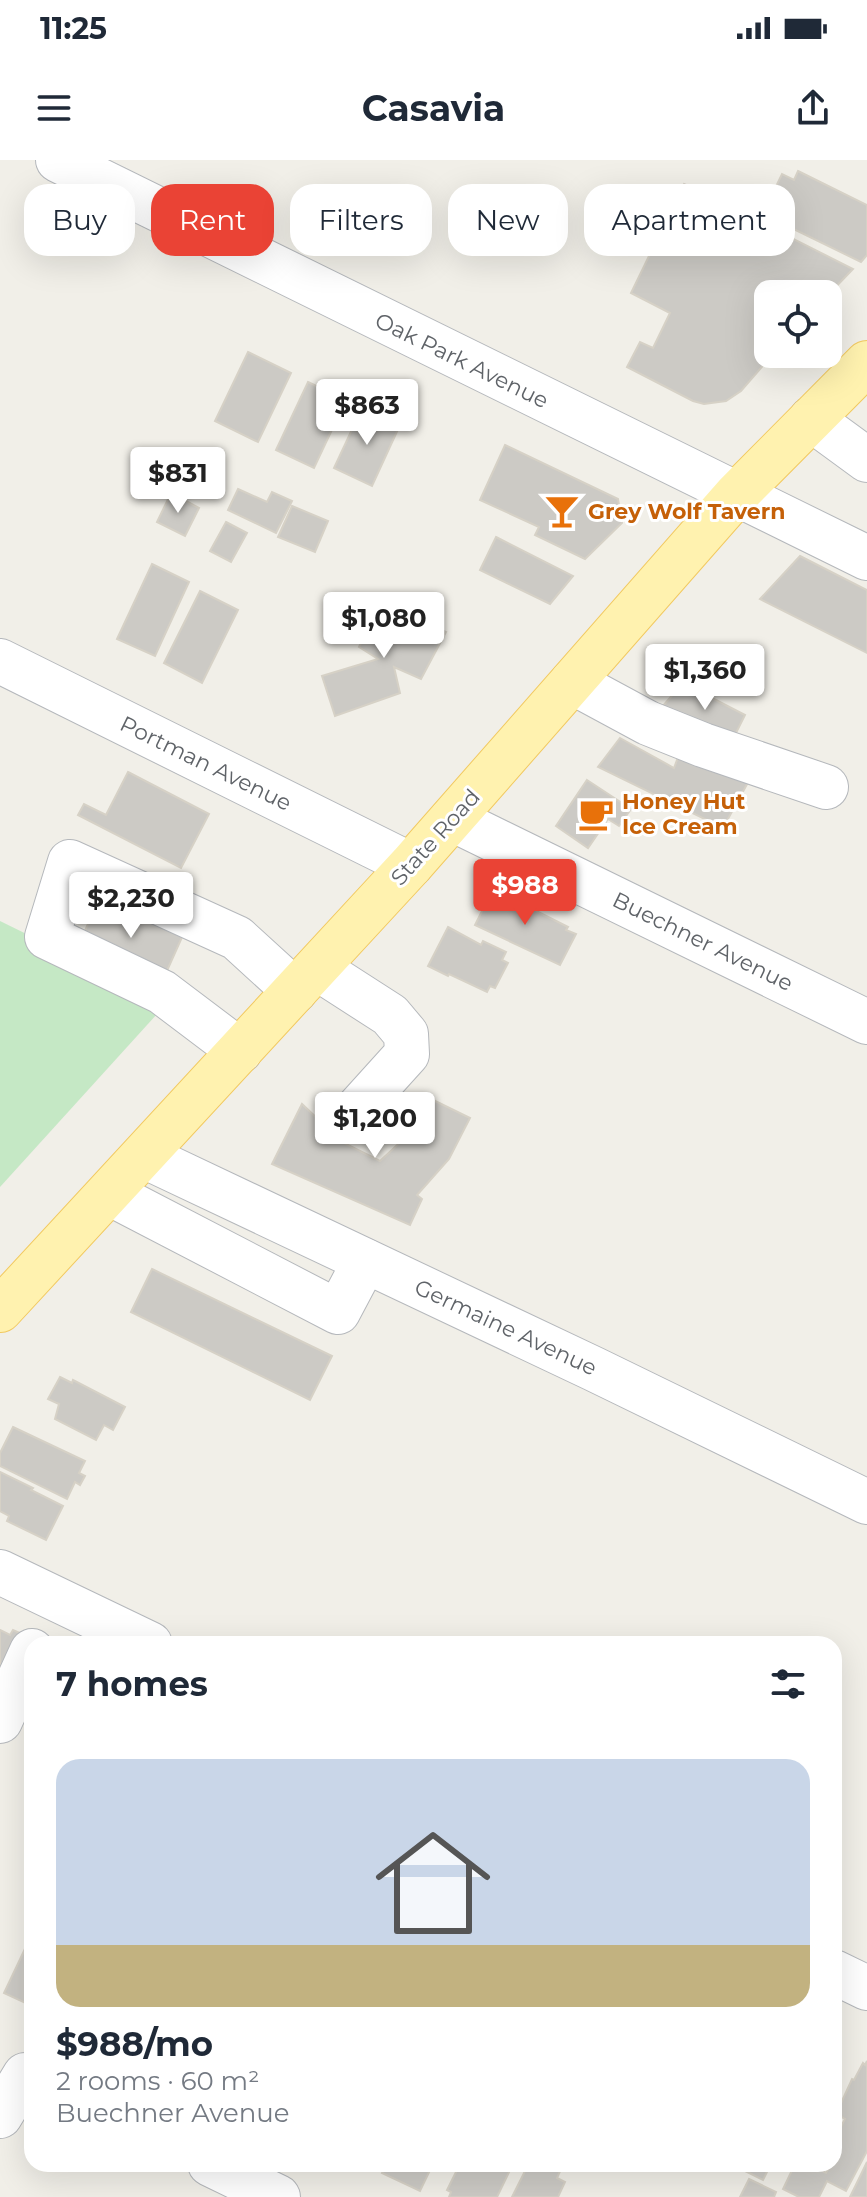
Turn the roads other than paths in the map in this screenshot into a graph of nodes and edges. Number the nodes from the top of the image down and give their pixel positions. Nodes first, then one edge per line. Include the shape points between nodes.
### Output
1 (58, 160) edge
2 (867, 363) edge
3 (811, 419) junction
4 (867, 460) edge
5 (736, 495) junction
6 (867, 558) edge
7 (0, 661) edge
8 (572, 682) junction
9 (826, 787) dead end
10 (452, 819) junction
11 (411, 865) junction
12 (306, 979) junction
13 (867, 1022) edge
14 (240, 1051) junction
15 (351, 1116) dead end
16 (144, 1156) junction
17 (109, 1193) junction
18 (365, 1261) junction
19 (0, 1310) edge
20 (867, 1502) edge
21 (0, 1572) edge
22 (56, 1599) junction
23 (39, 1636) edge
24 (133, 1636) edge
25 (24, 1668) edge
26 (0, 1721) edge
27 (842, 1976) edge
28 (867, 1988) edge
29 (19, 2072) edge
30 (0, 2116) edge
31 (226, 2172) edge
32 (278, 2197) edge

1 - 5 street, Oak Park Avenue
2 - 3 main road, State Road
3 - 4 street
3 - 5 main road, State Road
5 - 6 street, Oak Park Avenue
5 - 8 main road, State Road
7 - 11 street, Portman Avenue
8 - 9 street via 648,723
8 - 10 main road, State Road
10 - 11 main road, State Road
10 - 13 street, Buechner Avenue
11 - 12 main road, State Road
12 - 14 main road, State Road
12 - 14 street via 237,938 70,862 47,937 162,992
12 - 15 street via 390,1015 406,1034 407,1054
14 - 16 main road, State Road
16 - 17 main road, State Road
16 - 18 street, Germaine Avenue
17 - 18 street via 338,1312
17 - 19 main road, State Road
18 - 20 street, Germaine Avenue
21 - 22 street
22 - 23 street
22 - 24 street
25 - 26 street
27 - 28 street
29 - 30 street
31 - 32 street

